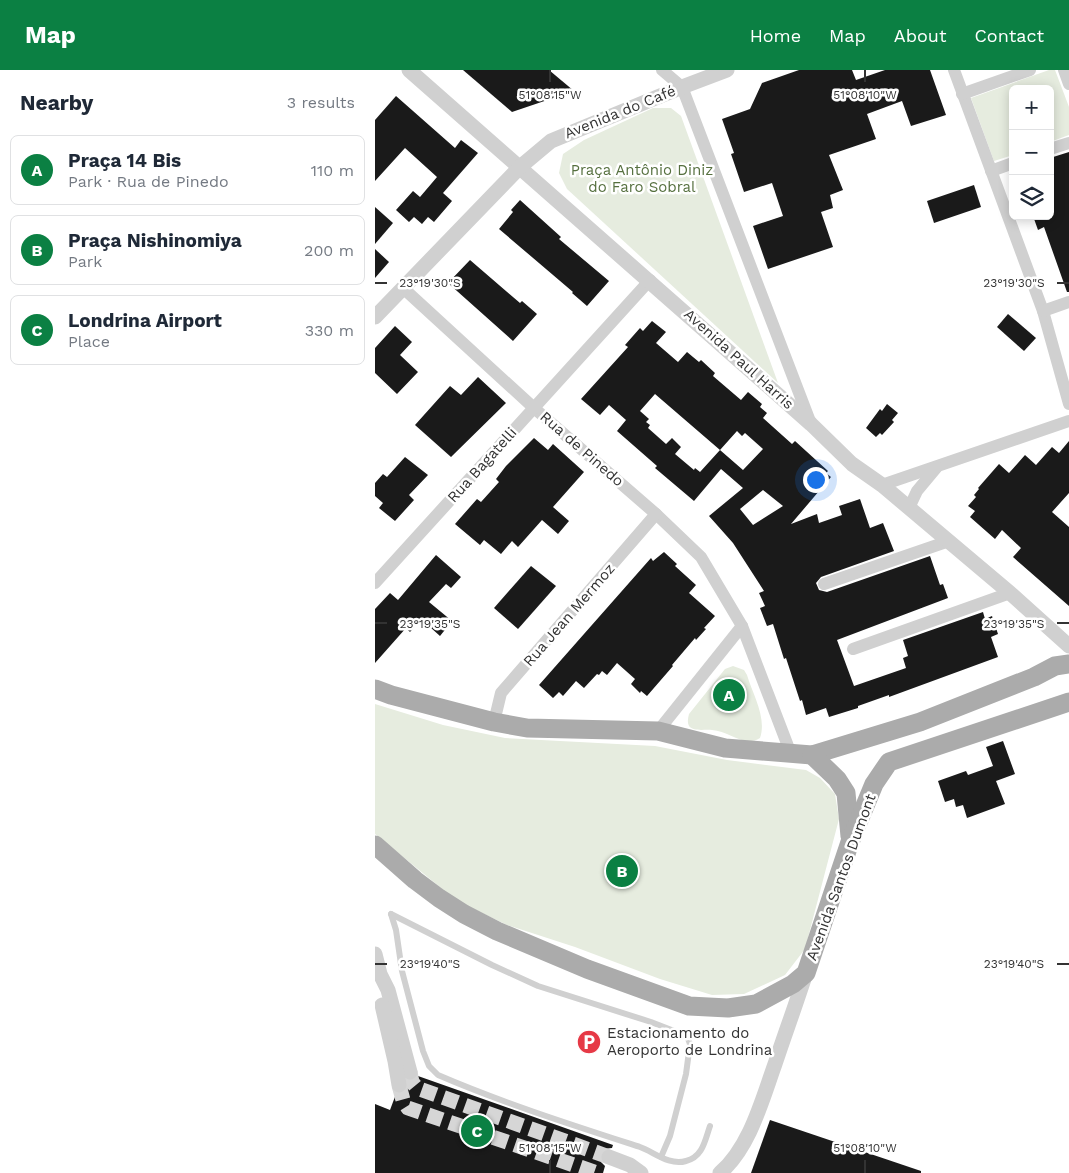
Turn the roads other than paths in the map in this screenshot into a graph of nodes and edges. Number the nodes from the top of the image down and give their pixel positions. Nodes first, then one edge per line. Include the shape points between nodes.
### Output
1 (409, 70) edge
2 (662, 70) edge
3 (727, 70) edge
4 (953, 70) edge
5 (1030, 70) edge
6 (1064, 70) edge
7 (1069, 84) edge
8 (682, 87) junction
9 (962, 94) junction
10 (1069, 143) edge
11 (1054, 148) edge
12 (1009, 164) edge
13 (520, 167) junction
14 (991, 171) junction
15 (650, 280) junction
16 (403, 288) junction
17 (1069, 302) edge
18 (378, 310) edge
19 (1043, 311) junction
20 (1069, 404) edge
21 (534, 408) junction
22 (1069, 421) edge
23 (811, 424) junction
24 (939, 466) junction
25 (882, 485) junction
26 (909, 508) junction
27 (656, 514) junction
28 (949, 541) junction
29 (375, 583) edge
30 (824, 584) dead end
31 (1010, 593) junction
32 (742, 626) junction
33 (1069, 646) edge
34 (853, 649) dead end
35 (1069, 664) edge
36 (375, 689) edge
37 (1069, 702) edge
38 (494, 722) junction
39 (921, 722) junction
40 (658, 731) junction
41 (930, 748) junction
42 (791, 754) junction
43 (813, 755) junction
44 (850, 842) junction
45 (375, 845) edge
46 (375, 954) edge
47 (806, 973) junction
48 (380, 974) junction
49 (409, 1072) tunnel mouth
50 (399, 1085) tunnel mouth
51 (710, 1126) dead end
52 (609, 1156) tunnel mouth
53 (661, 1157) junction
54 (641, 1173) edge
55 (721, 1173) edge

1 - 13 street, Avenida Paul Harris
2 - 8 street
3 - 8 street, Avenida do Café
4 - 9 street
5 - 9 street
6 - 7 street
8 - 13 street, Avenida do Café via 551,141
8 - 23 street
9 - 14 street
10 - 11 street
12 - 14 street
13 - 15 street, Avenida Paul Harris
13 - 16 street, Avenida do Café
14 - 19 street
15 - 21 street, Rua Bagatelli
15 - 23 street, Avenida Paul Harris
16 - 18 street, Avenida do Café
16 - 21 street, Rua de Pinedo
17 - 19 street
19 - 20 street
21 - 27 street, Rua de Pinedo
21 - 29 street, Rua Bagatelli
22 - 24 street
23 - 25 street, Avenida Paul Harris via 852,464
24 - 25 street
24 - 26 street via 917,491
25 - 26 street, Avenida Paul Harris
26 - 28 street, Avenida Paul Harris
27 - 32 street, Rua de Pinedo via 701,557
27 - 38 street, Rua Jean Mermoz via 501,693
28 - 30 street
28 - 31 street, Avenida Paul Harris
31 - 33 street, Avenida Paul Harris
31 - 34 street
32 - 40 street
32 - 42 street, Rua de Pinedo
35 - 39 main road via 1055,666
36 - 38 main road
37 - 41 main road, Avenida Santos Dumont
38 - 40 main road via 527,728
39 - 41 main road
39 - 43 main road
40 - 42 main road via 725,748
41 - 44 main road, Avenida Santos Dumont via 889,762 874,784
42 - 43 main road
43 - 44 main road via 832,773 846,793
44 - 47 main road, Avenida Santos Dumont
45 - 47 main road, Avenida Santos Dumont via 439,898 497,931 587,969 689,1006 728,1008 756,1004 785,989
46 - 48 street
47 - 55 street via 744,1145
48 - 49 street
48 - 50 street via 383,1011
51 - 53 lane via 702,1150 691,1160 673,1162
52 - 54 street
53 - 53 lane via 445,1078 432,1070 425,1059 411,1006 391,914 538,986 687,1036 690,1044 686,1074 670,1136

